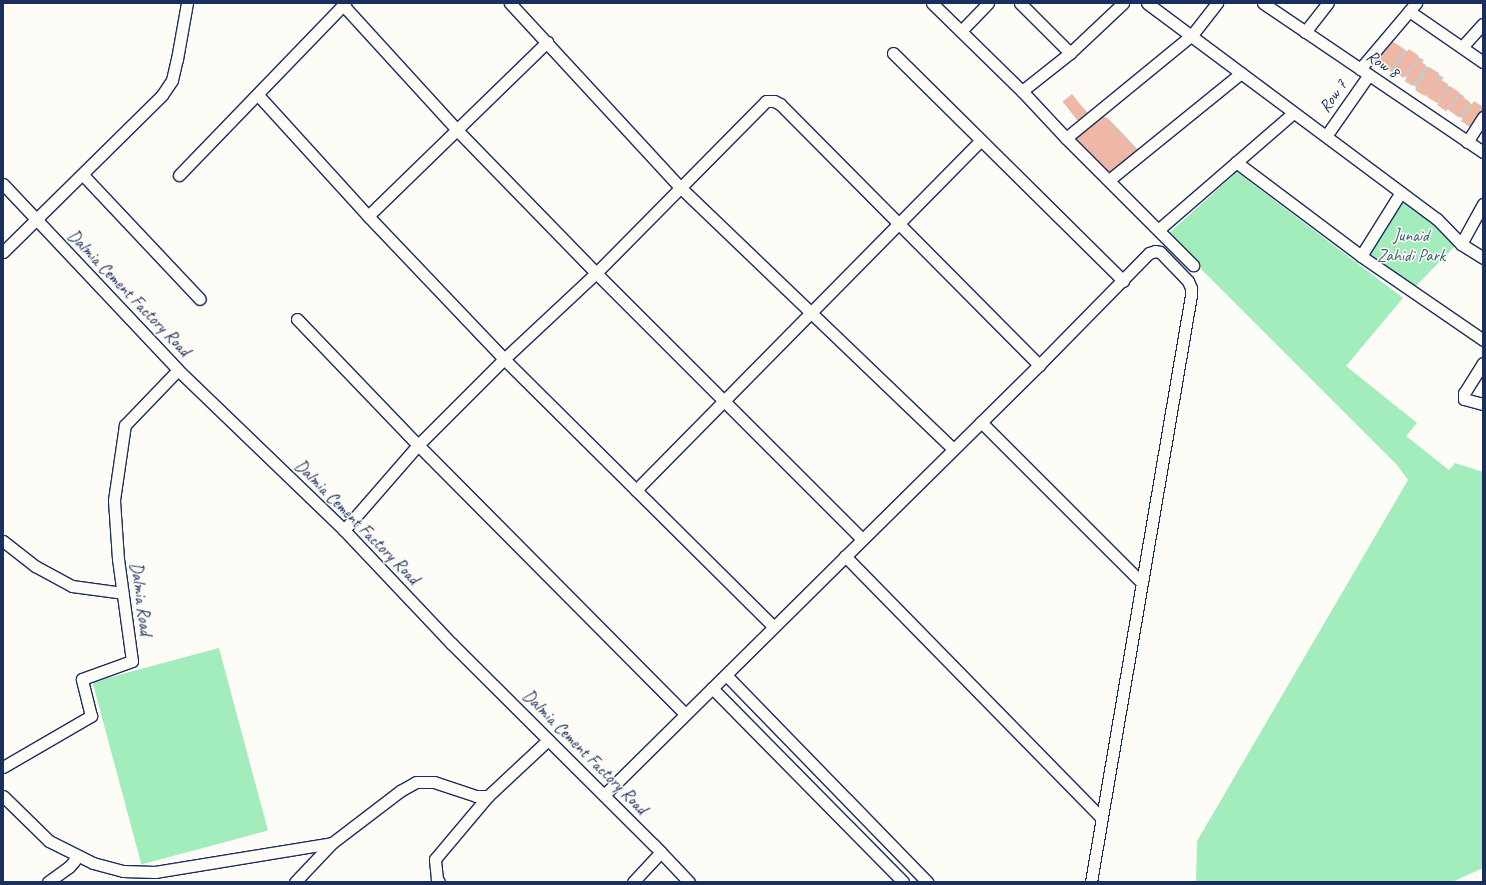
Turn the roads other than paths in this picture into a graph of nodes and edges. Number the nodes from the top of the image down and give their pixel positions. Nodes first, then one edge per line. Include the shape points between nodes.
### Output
1 (187, 3) edge
2 (510, 3) edge
3 (932, 3) edge
4 (988, 3) edge
5 (1020, 3) edge
6 (1123, 3) edge
7 (1147, 3) edge
8 (1217, 3) edge
9 (1264, 3) edge
10 (1328, 3) edge
11 (344, 4) edge
12 (1412, 7) edge
13 (1483, 24) edge
14 (961, 31) junction
15 (1305, 32) junction
16 (1192, 35) junction
17 (547, 42) junction
18 (1462, 48) junction
19 (893, 53) dead end
20 (1070, 53) junction
21 (1483, 62) edge
22 (1364, 72) junction
23 (1241, 73) junction
24 (1022, 91) junction
25 (258, 95) junction
26 (1293, 113) junction
27 (1483, 117) edge
28 (457, 130) junction
29 (1326, 136) junction
30 (1066, 138) junction
31 (981, 140) junction
32 (1467, 142) junction
33 (1483, 152) edge
34 (1236, 162) junction
35 (179, 174) dead end
36 (83, 175) junction
37 (1109, 180) junction
38 (3, 184) edge
39 (681, 188) junction
40 (1401, 192) junction
41 (1483, 204) edge
42 (368, 216) junction
43 (36, 221) junction
44 (898, 224) junction
45 (1158, 230) junction
46 (1460, 244) junction
47 (3, 252) edge
48 (1361, 256) junction
49 (1483, 258) edge
50 (1193, 265) dead end
51 (596, 273) junction
52 (1123, 281) junction
53 (200, 299) dead end
54 (810, 313) junction
55 (297, 319) dead end
56 (1483, 340) edge
57 (504, 359) junction
58 (1483, 363) edge
59 (1039, 365) junction
60 (178, 370) junction
61 (724, 401) junction
62 (1483, 404) edge
63 (981, 422) junction
64 (418, 445) junction
65 (953, 449) junction
66 (636, 490) junction
67 (344, 530) junction
68 (862, 539) junction
69 (4, 542) edge
70 (845, 556) junction
71 (1141, 582) junction
72 (123, 592) junction
73 (773, 626) junction
74 (726, 675) junction
75 (712, 688) junction
76 (685, 714) junction
77 (772, 722) junction
78 (758, 735) junction
79 (548, 740) junction
80 (3, 767) edge
81 (604, 795) junction
82 (3, 796) edge
83 (488, 796) junction
84 (1100, 817) junction
85 (332, 843) junction
86 (661, 852) junction
87 (76, 855) junction
88 (48, 882) edge
89 (296, 882) edge
90 (439, 882) edge
91 (633, 882) edge
92 (689, 882) edge
93 (904, 882) edge
94 (927, 882) edge
95 (1091, 882) edge

1 - 36 street via 172,80 162,95
2 - 17 street
3 - 14 street
4 - 14 street
5 - 20 street
6 - 20 street
7 - 16 street
8 - 16 street
9 - 15 street, Row 8
10 - 15 street
11 - 25 street
11 - 28 street
12 - 18 street
12 - 22 street, Row 7
13 - 18 street
14 - 24 street
15 - 22 street, Row 8
16 - 23 street
16 - 30 street
17 - 28 street
17 - 39 street
18 - 21 street
19 - 31 street
20 - 24 street
22 - 29 street, Row 7
22 - 32 street, Row 8
23 - 26 street
23 - 37 street
24 - 30 street
25 - 35 street
25 - 42 street
26 - 29 street
26 - 34 street
27 - 32 street
28 - 42 street
28 - 51 street
29 - 40 street
30 - 37 street
31 - 44 street
31 - 52 street
32 - 33 street, Row 8
34 - 45 street
34 - 48 street
36 - 43 street
36 - 53 street
37 - 45 street
38 - 43 street, Dalmia Cement Factory Road
39 - 44 street via 766,101 774,101 780,104
39 - 51 street
39 - 54 street
40 - 46 street via 1437,219
40 - 48 street
41 - 46 street
42 - 57 street
43 - 47 street
43 - 60 street, Dalmia Cement Factory Road
44 - 54 street
44 - 59 street
45 - 50 street
46 - 49 street
48 - 56 street
51 - 57 street
51 - 61 street
52 - 59 street
52 - 71 street via 1149,253 1155,251 1165,257 1188,281 1191,288
54 - 61 street
54 - 65 street
55 - 64 street
57 - 64 street
57 - 66 street
58 - 62 street via 1464,393 1464,399
59 - 63 street
60 - 67 street, Dalmia Cement Factory Road
60 - 72 street, Dalmia Road via 125,425 114,500
61 - 66 street
61 - 68 street
63 - 65 street
63 - 71 street
64 - 67 street
64 - 76 street
65 - 68 street
66 - 73 street
67 - 79 street, Dalmia Cement Factory Road
68 - 70 street
69 - 72 street via 35,566 72,586
70 - 73 street
70 - 84 street
71 - 84 street
72 - 80 street, Dalmia Road via 132,661 82,679 91,716
73 - 74 street
74 - 75 street
74 - 77 street
75 - 76 street
75 - 78 street
76 - 81 street
77 - 78 street
77 - 94 street
78 - 93 street
79 - 81 street, Dalmia Cement Factory Road
79 - 83 street
81 - 86 street, Dalmia Cement Factory Road
82 - 87 street via 49,841
83 - 85 street via 476,796 434,782 416,782 400,791
83 - 90 street via 435,859
84 - 95 street
85 - 87 street via 155,872 123,871 93,863
85 - 89 street
86 - 91 street
86 - 92 street, Dalmia Cement Factory Road
87 - 88 street via 69,867

